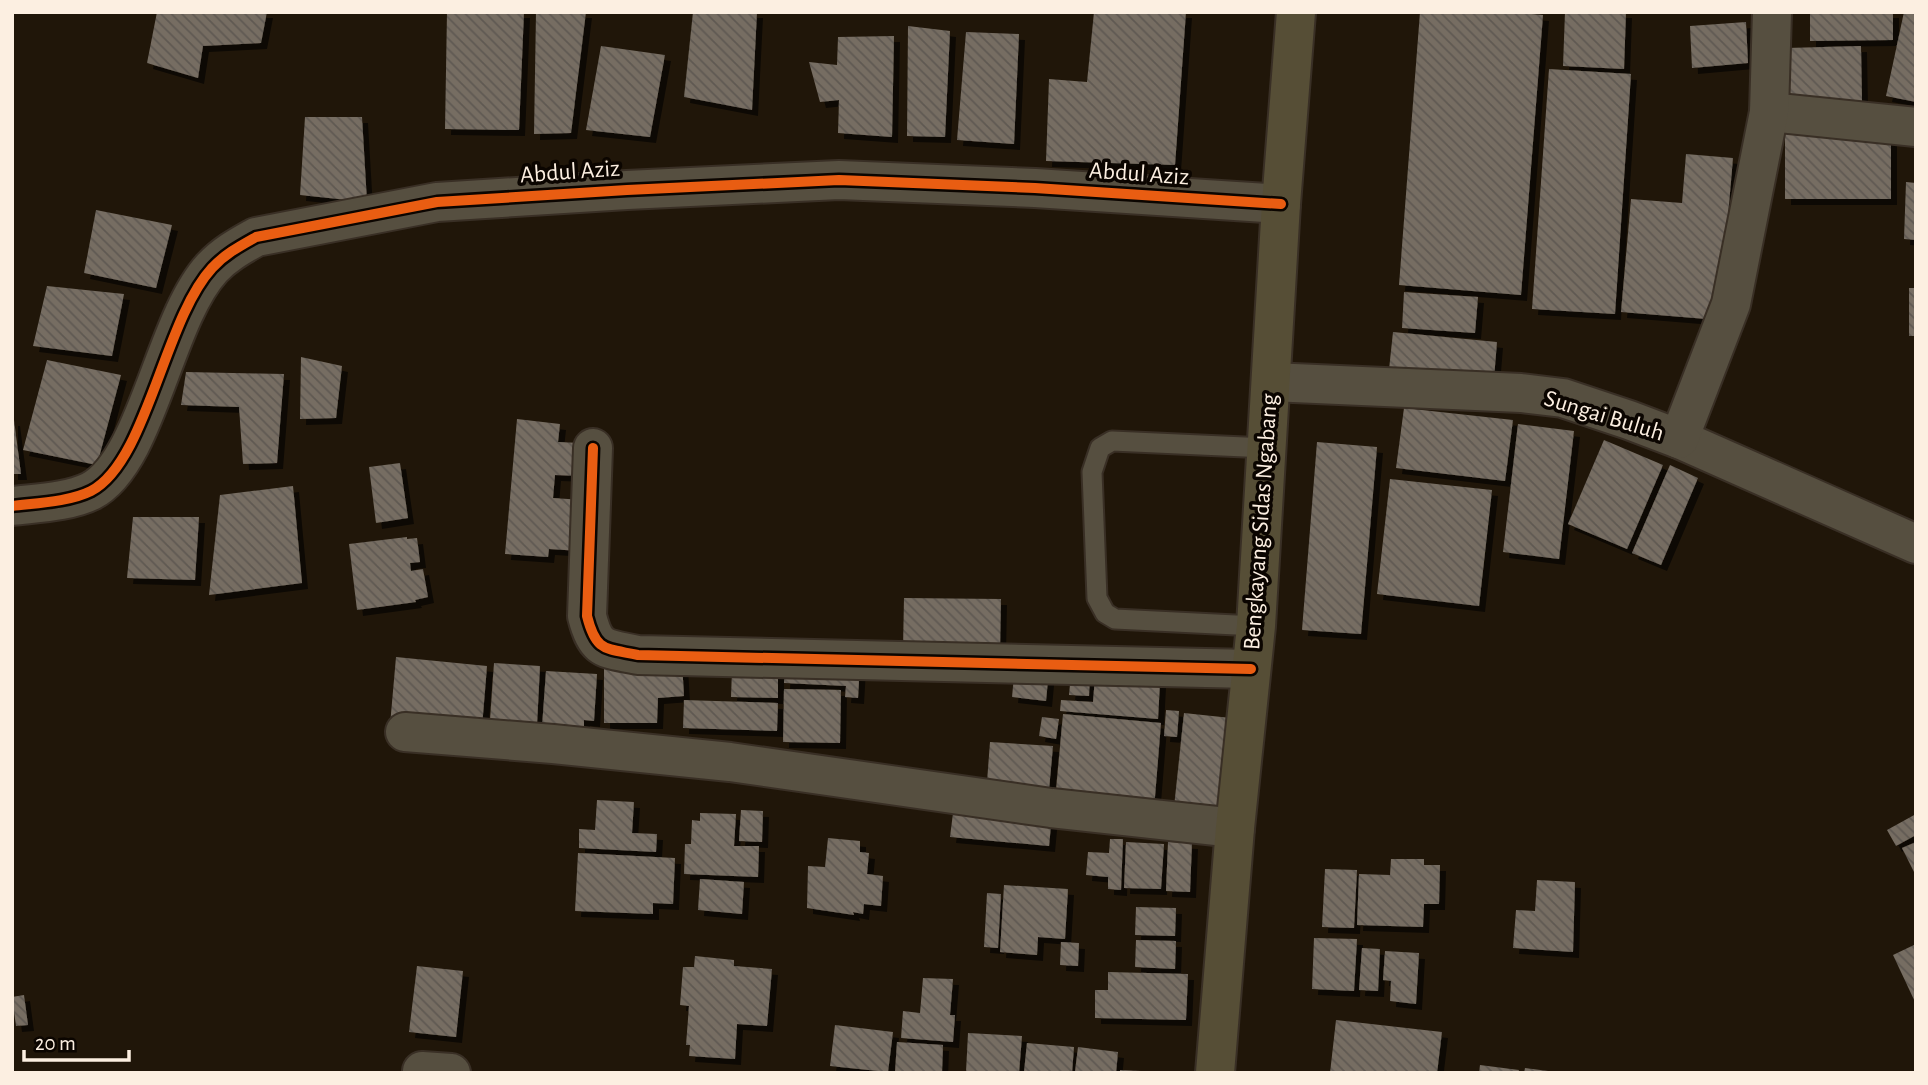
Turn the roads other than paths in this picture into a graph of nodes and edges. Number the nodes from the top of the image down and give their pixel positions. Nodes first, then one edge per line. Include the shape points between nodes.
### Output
1 (1296, 12) edge
2 (1773, 12) edge
3 (1769, 112) junction
4 (1916, 127) edge
5 (1281, 204) junction
6 (1271, 382) junction
7 (1678, 439) junction
8 (593, 448) dead end
9 (1267, 448) junction
10 (12, 506) edge
11 (1916, 544) edge
12 (1256, 626) junction
13 (1251, 669) junction
14 (405, 732) dead end
15 (1234, 828) junction
16 (1214, 1073) edge

1 - 5 highway, Bengkayang Sidas Ngabang
2 - 3 street
3 - 4 street
3 - 7 street via 1731,304
5 - 6 highway, Bengkayang Sidas Ngabang
5 - 10 street, Abdul Aziz via 839,180 437,202 256,237 230,251 195,293 119,466 91,491
6 - 7 street, Sungai Buluh via 1542,395 1589,406
6 - 9 highway, Bengkayang Sidas Ngabang
7 - 11 street, Sungai Buluh
8 - 13 street via 587,616 599,645 638,655
9 - 12 highway, Bengkayang Sidas Ngabang
9 - 12 lane via 1112,441 1100,449 1092,472 1097,598 1105,613 1115,619
12 - 13 highway, Bengkayang Sidas Ngabang
13 - 15 highway, Bengkayang Sidas Ngabang
14 - 15 street via 730,762 1051,808
15 - 16 highway, Bengkayang Sidas Ngabang

